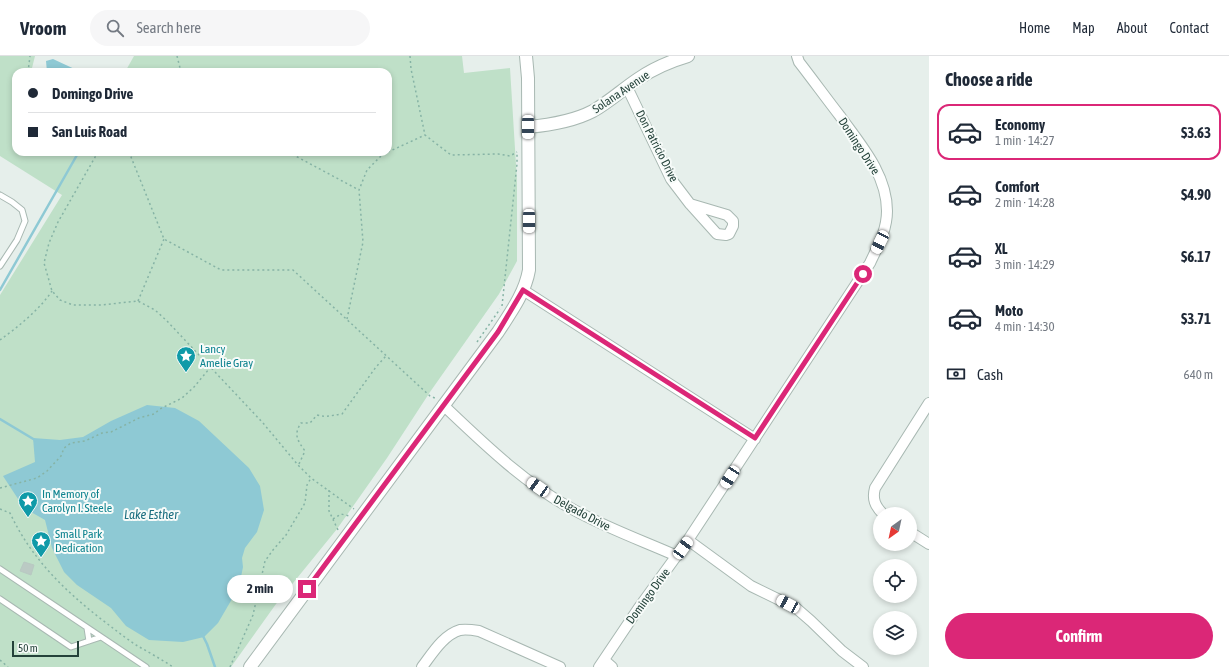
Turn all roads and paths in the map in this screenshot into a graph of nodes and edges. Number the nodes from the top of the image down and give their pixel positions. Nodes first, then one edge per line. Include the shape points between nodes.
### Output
1 (30, 56) edge
2 (177, 56) edge
3 (410, 56) edge
4 (526, 56) edge
5 (688, 56) edge
6 (797, 56) edge
7 (28, 68) edge
8 (180, 68) edge
9 (628, 87) junction
10 (528, 127) junction
11 (425, 135) junction
12 (520, 146) dead end
13 (392, 150) edge
14 (517, 152) junction
15 (96, 156) edge
16 (131, 156) edge
17 (295, 156) edge
18 (381, 156) edge
19 (359, 190) junction
20 (0, 195) edge
21 (690, 204) dead end
22 (164, 239) junction
23 (0, 266) edge
24 (52, 290) junction
25 (523, 290) junction
26 (138, 301) junction
27 (347, 319) junction
28 (0, 340) edge
29 (476, 343) dead end
30 (386, 356) junction
31 (210, 368) junction
32 (440, 402) junction
33 (929, 404) edge
34 (755, 438) junction
35 (298, 465) junction
36 (311, 478) junction
37 (0, 488) edge
38 (329, 490) junction
39 (877, 507) edge
40 (0, 509) edge
41 (362, 515) junction
42 (333, 519) junction
43 (347, 522) dead end
44 (343, 528) dead end
45 (917, 536) edge
46 (688, 540) junction
47 (929, 544) edge
48 (677, 556) junction
49 (0, 569) edge
50 (0, 599) edge
51 (87, 628) junction
52 (101, 637) junction
53 (89, 641) junction
54 (0, 660) edge
55 (602, 663) edge
56 (8, 667) edge
57 (146, 667) edge
58 (173, 667) edge
59 (230, 667) edge
60 (250, 667) edge
61 (422, 667) edge
62 (560, 667) edge
63 (612, 667) edge
64 (863, 667) edge

1 - 7 path
2 - 8 path
3 - 11 path
4 - 10 street
5 - 9 street, Solana Avenue via 657,68
6 - 34 street, Domingo Drive via 874,166 886,195 887,211 885,228 870,263
9 - 10 street, Solana Avenue via 586,114 569,120
9 - 21 street, Don Patricio Drive via 671,178
10 - 25 street via 529,270
11 - 13 path
11 - 14 path via 451,155 510,156
12 - 14 path
14 - 29 path via 502,306
15 - 24 path via 58,222 49,243 44,263
16 - 22 path
17 - 19 path
18 - 19 path via 367,170
19 - 27 path via 363,242
20 - 23 lane via 22,210 25,221 17,240
22 - 26 path
22 - 27 path via 221,270 293,270
24 - 26 path via 60,300 73,305
24 - 28 path via 17,328
25 - 32 street via 498,332
25 - 34 street
26 - 31 path via 167,321
27 - 30 path
30 - 32 path
30 - 35 path via 342,414 326,418 317,415 310,423 301,423 297,429 297,438 305,451
31 - 35 path
31 - 37 path via 182,398 154,414 139,418 111,432 85,441 71,442 48,471 37,478
32 - 41 street
32 - 48 street, Delgado Drive via 500,458 550,495 600,523
33 - 39 street via 878,482 874,501
34 - 46 street, Domingo Drive
35 - 36 path
36 - 38 path
36 - 59 path via 307,485 305,503 286,536 265,561 253,615
38 - 41 path
38 - 42 path via 329,511
40 - 58 path via 10,513 36,556 77,600 135,644
41 - 60 street
42 - 43 path via 341,514 351,516
42 - 44 path via 339,533
45 - 47 street
46 - 48 street, Domingo Drive
46 - 64 street via 751,586 796,608
48 - 55 street, Domingo Drive
49 - 51 lane
50 - 53 lane via 71,647
51 - 52 lane
51 - 53 lane
52 - 53 lane
52 - 57 lane
54 - 56 path
55 - 63 street
61 - 62 street via 444,641 461,630 479,631

